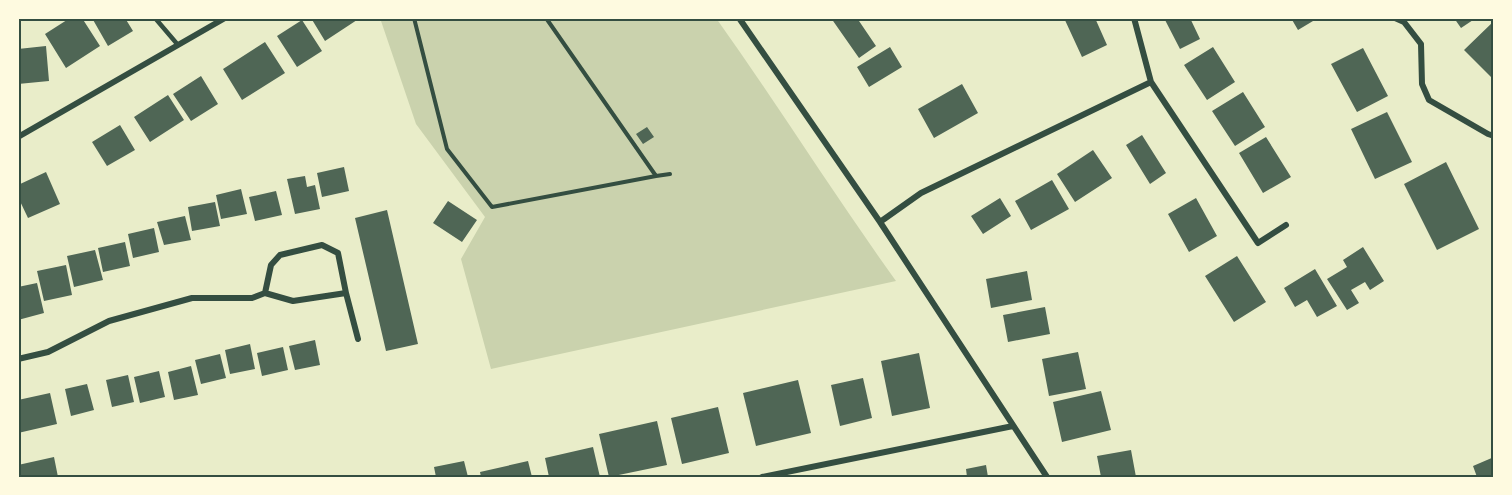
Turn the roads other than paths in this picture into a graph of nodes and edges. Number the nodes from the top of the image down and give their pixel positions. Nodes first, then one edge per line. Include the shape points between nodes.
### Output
1 (155, 18) edge
2 (225, 18) edge
3 (739, 18) edge
4 (1134, 18) edge
5 (1395, 18) edge
6 (178, 45) junction
7 (1151, 82) junction
8 (1494, 136) edge
9 (18, 137) edge
10 (880, 222) junction
11 (1286, 225) dead end
12 (265, 293) junction
13 (346, 293) junction
14 (358, 339) dead end
15 (18, 359) edge
16 (1013, 426) junction
17 (762, 477) edge
18 (1047, 477) edge

1 - 6 lane
2 - 6 street
3 - 10 street
4 - 7 street
5 - 8 street via 1404,22 1421,44 1422,84 1429,100
6 - 9 street
7 - 10 street via 921,193
7 - 11 street via 1258,243
10 - 16 street
12 - 13 street via 293,301
12 - 13 street via 271,265 280,255 321,245 338,253
12 - 15 street via 252,298 192,297 110,321 48,352
13 - 14 street
16 - 17 street
16 - 18 street

